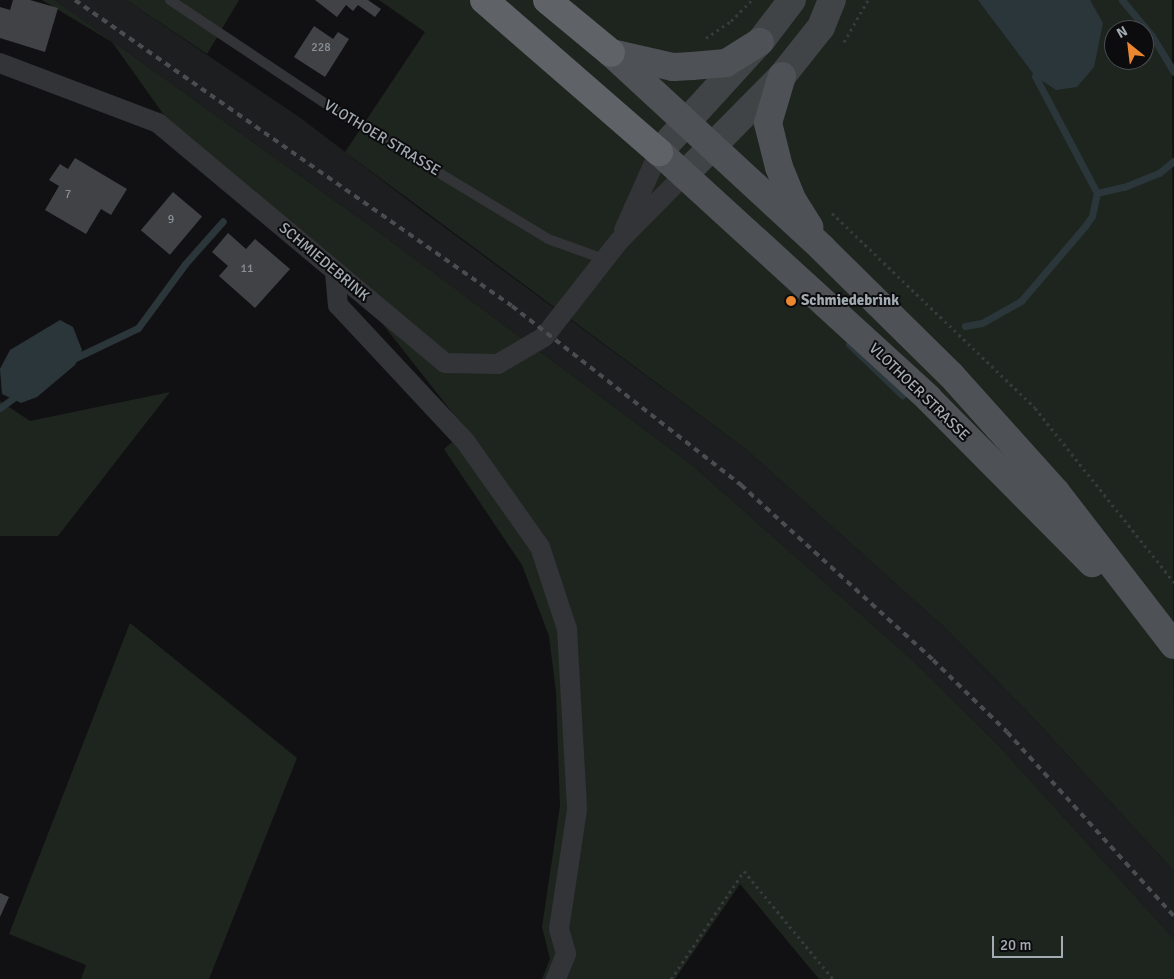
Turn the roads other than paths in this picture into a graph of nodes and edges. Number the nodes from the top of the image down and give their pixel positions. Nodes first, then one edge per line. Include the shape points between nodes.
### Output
1 (170, 0) edge
2 (484, 0) edge
3 (547, 0) edge
4 (792, 0) edge
5 (832, 0) edge
6 (760, 42) junction
7 (611, 53) junction
8 (0, 63) edge
9 (782, 76) junction
10 (686, 124) junction
11 (710, 147) junction
12 (659, 152) junction
13 (684, 174) junction
14 (619, 240) junction
15 (822, 248) junction
16 (604, 259) junction
17 (335, 272) junction
18 (1173, 645) edge
19 (556, 979) edge

1 - 16 lane, VLOTHOER STRASSE via 332,108 548,239
2 - 12 highway
3 - 7 highway
4 - 6 main road
5 - 9 main road via 822,28
6 - 7 main road via 726,63 692,66 673,67
6 - 10 main road
7 - 10 main road, VLOTHOER STRASSE
8 - 17 street, SCHMIEDEBRINK via 158,123
9 - 11 main road
9 - 15 main road via 768,124 779,167 793,202
10 - 11 main road, VLOTHOER STRASSE
10 - 12 main road
11 - 13 main road
11 - 15 main road, VLOTHOER STRASSE
12 - 13 main road, VLOTHOER STRASSE
12 - 14 street, SCHMIEDEBRINK
13 - 14 street, SCHMIEDEBRINK
13 - 18 main road, VLOTHOER STRASSE via 928,398
14 - 16 street, SCHMIEDEBRINK
15 - 18 main road, VLOTHOER STRASSE via 918,341 1056,492
16 - 17 street, SCHMIEDEBRINK via 544,337 498,364 445,363
17 - 19 street via 338,305 465,441 540,547 567,629 577,810 559,929 566,954

